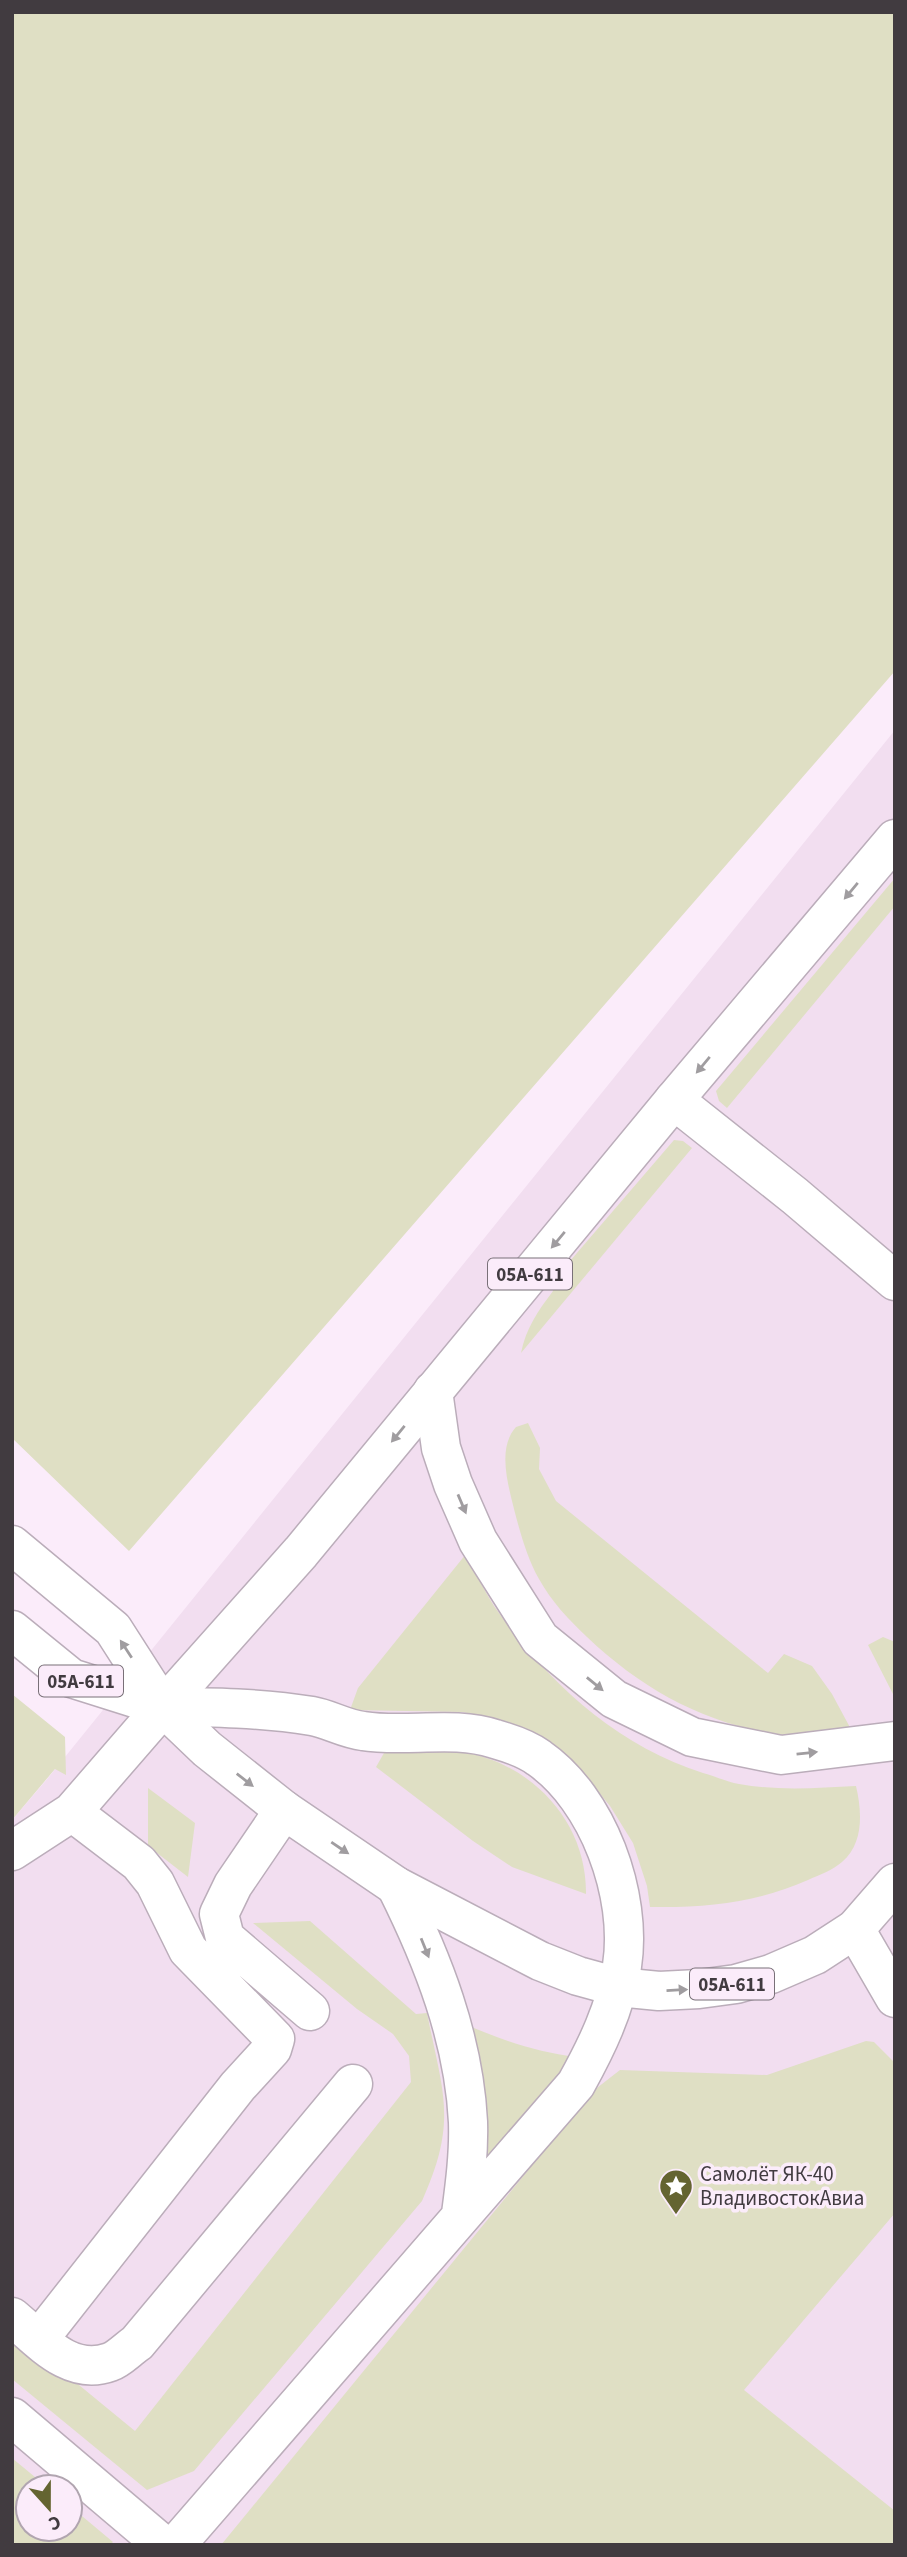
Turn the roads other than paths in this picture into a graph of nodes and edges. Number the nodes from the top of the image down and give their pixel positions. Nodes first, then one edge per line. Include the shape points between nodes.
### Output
1 (895, 839) edge
2 (674, 1100) junction
3 (895, 1281) edge
4 (433, 1391) junction
5 (12, 1545) edge
6 (12, 1630) edge
7 (163, 1707) junction
8 (895, 1741) edge
9 (284, 1810) junction
10 (72, 1812) junction
11 (12, 1851) edge
12 (895, 1883) edge
13 (396, 1886) junction
14 (855, 1929) junction
15 (618, 1987) junction
16 (895, 1998) edge
17 (310, 2011) dead end
18 (353, 2084) dead end
19 (461, 2214) junction
20 (26, 2328) edge
21 (12, 2417) edge
22 (163, 2545) edge
23 (176, 2545) edge

1 -> 2 main road, 05А-611
2 - 3 main road
2 -> 4 main road, 05А-611
4 -> 7 main road, 05А-611 via 301,1552
4 -> 8 main road via 441,1448 478,1541 540,1639 614,1699 692,1737 781,1755
7 -> 5 main road, 05А-611 via 113,1629
6 - 7 main road, 05А-611 via 71,1678
7 -> 9 main road, 05А-611 via 206,1749
7 - 10 main road
7 - 15 main road via 249,1708 316,1717 362,1731 466,1733 494,1738 538,1757 593,1819 615,1875 624,1936
9 -> 13 main road, 05А-611
9 - 17 main road via 219,1913 225,1938
10 - 11 main road
10 - 20 main road via 139,1863 155,1883 188,1950 275,2039 272,2049
12 - 14 main road, 05А-611
13 - 15 main road, 05А-611 via 540,1961
13 -> 19 main road via 436,1974 464,2083 467,2169
15 -> 14 main road, 05А-611 via 659,1991 736,1984 815,1955
14 - 16 main road
15 - 19 main road via 601,2037 576,2084
18 - 20 main road via 136,2343 112,2362 92,2366 64,2361
19 - 23 main road
21 - 22 main road

